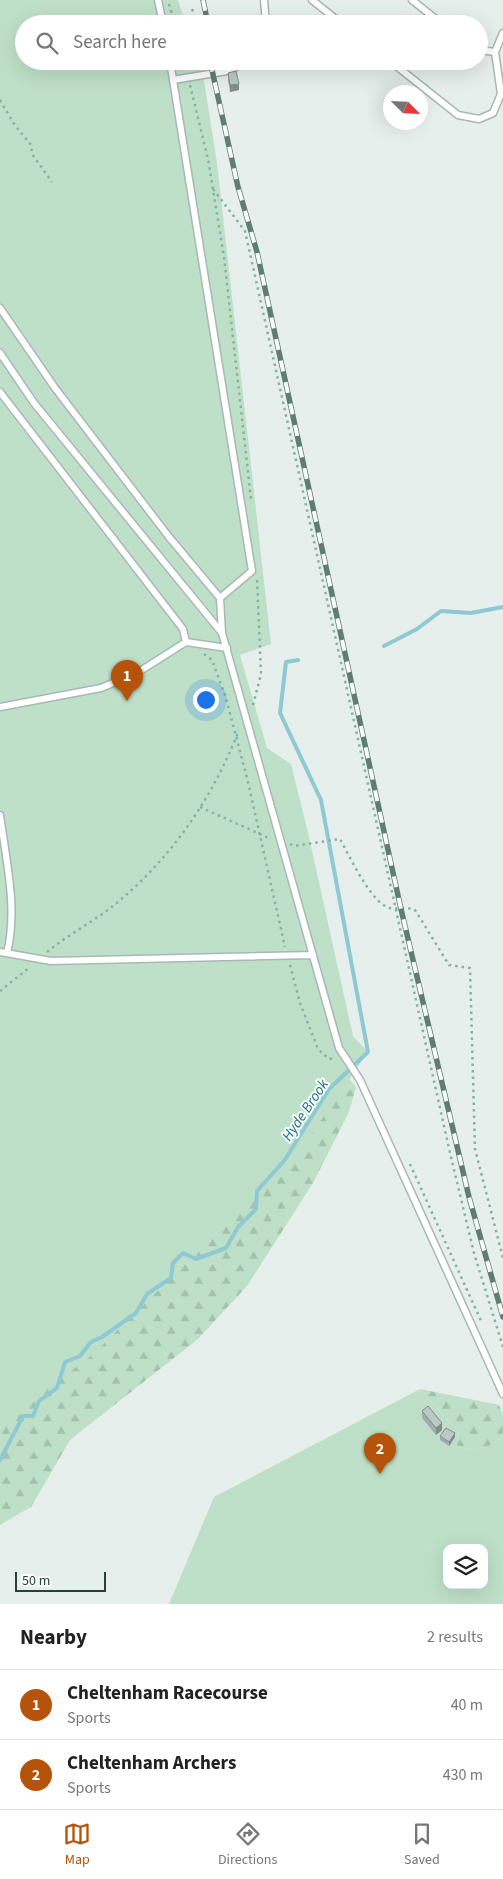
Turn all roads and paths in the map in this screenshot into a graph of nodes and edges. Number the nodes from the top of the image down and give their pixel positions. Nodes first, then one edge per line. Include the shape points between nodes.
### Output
1 (158, 0) edge
2 (168, 0) edge
3 (264, 0) edge
4 (312, 0) edge
5 (412, 0) edge
6 (193, 8) dead end
7 (161, 15) edge
8 (172, 15) edge
9 (192, 15) edge
10 (265, 15) edge
11 (331, 15) edge
12 (431, 15) edge
13 (503, 32) edge
14 (488, 51) edge
15 (495, 52) junction
16 (172, 70) edge
17 (187, 70) edge
18 (230, 70) edge
19 (401, 70) edge
20 (189, 78) junction
21 (174, 80) junction
22 (0, 100) edge
23 (52, 182) dead end
24 (0, 308) edge
25 (0, 353) edge
26 (0, 392) edge
27 (220, 598) junction
28 (222, 633) junction
29 (186, 642) junction
30 (227, 648) junction
31 (0, 707) edge
32 (247, 726) junction
33 (236, 737) junction
34 (200, 807) junction
35 (0, 815) edge
36 (260, 834) junction
37 (278, 838) junction
38 (395, 909) junction
39 (3, 952) edge
40 (287, 956) junction
41 (313, 956) junction
42 (40, 959) junction
43 (0, 991) edge
44 (346, 1058) junction
45 (503, 1258) edge
46 (503, 1347) edge
47 (501, 1381) edge
48 (503, 1394) edge

1 - 7 lane
2 - 8 path
3 - 10 lane
4 - 11 lane
5 - 12 lane
6 - 9 path
13 - 15 lane
14 - 15 lane
15 - 19 lane via 501,94 494,113 479,119 458,115
16 - 21 lane
17 - 20 path
18 - 20 lane
20 - 21 lane
20 - 38 path via 213,189 245,231
21 - 27 lane via 252,571
22 - 23 path
24 - 27 lane via 59,394
25 - 28 lane via 34,403
26 - 29 lane via 183,629
27 - 28 lane
28 - 30 lane
29 - 30 lane
29 - 31 lane via 137,673 101,688
29 - 33 path via 212,660
30 - 32 lane
32 - 33 path via 240,729
32 - 37 lane
33 - 34 path via 224,766
33 - 36 path
34 - 36 path
34 - 42 path via 175,843 144,878 119,901
35 - 39 lane via 12,933
36 - 37 path via 272,840
36 - 40 path
37 - 38 path via 294,846 340,839 379,900
37 - 41 lane
38 - 45 path via 409,907 415,910 449,965 470,968 475,1149
38 - 46 path via 472,1244
39 - 42 lane
40 - 41 lane
40 - 42 lane
40 - 44 path via 300,1003 318,1049 329,1059
41 - 44 lane via 339,1048
42 - 43 path
44 - 47 lane
47 - 48 lane

